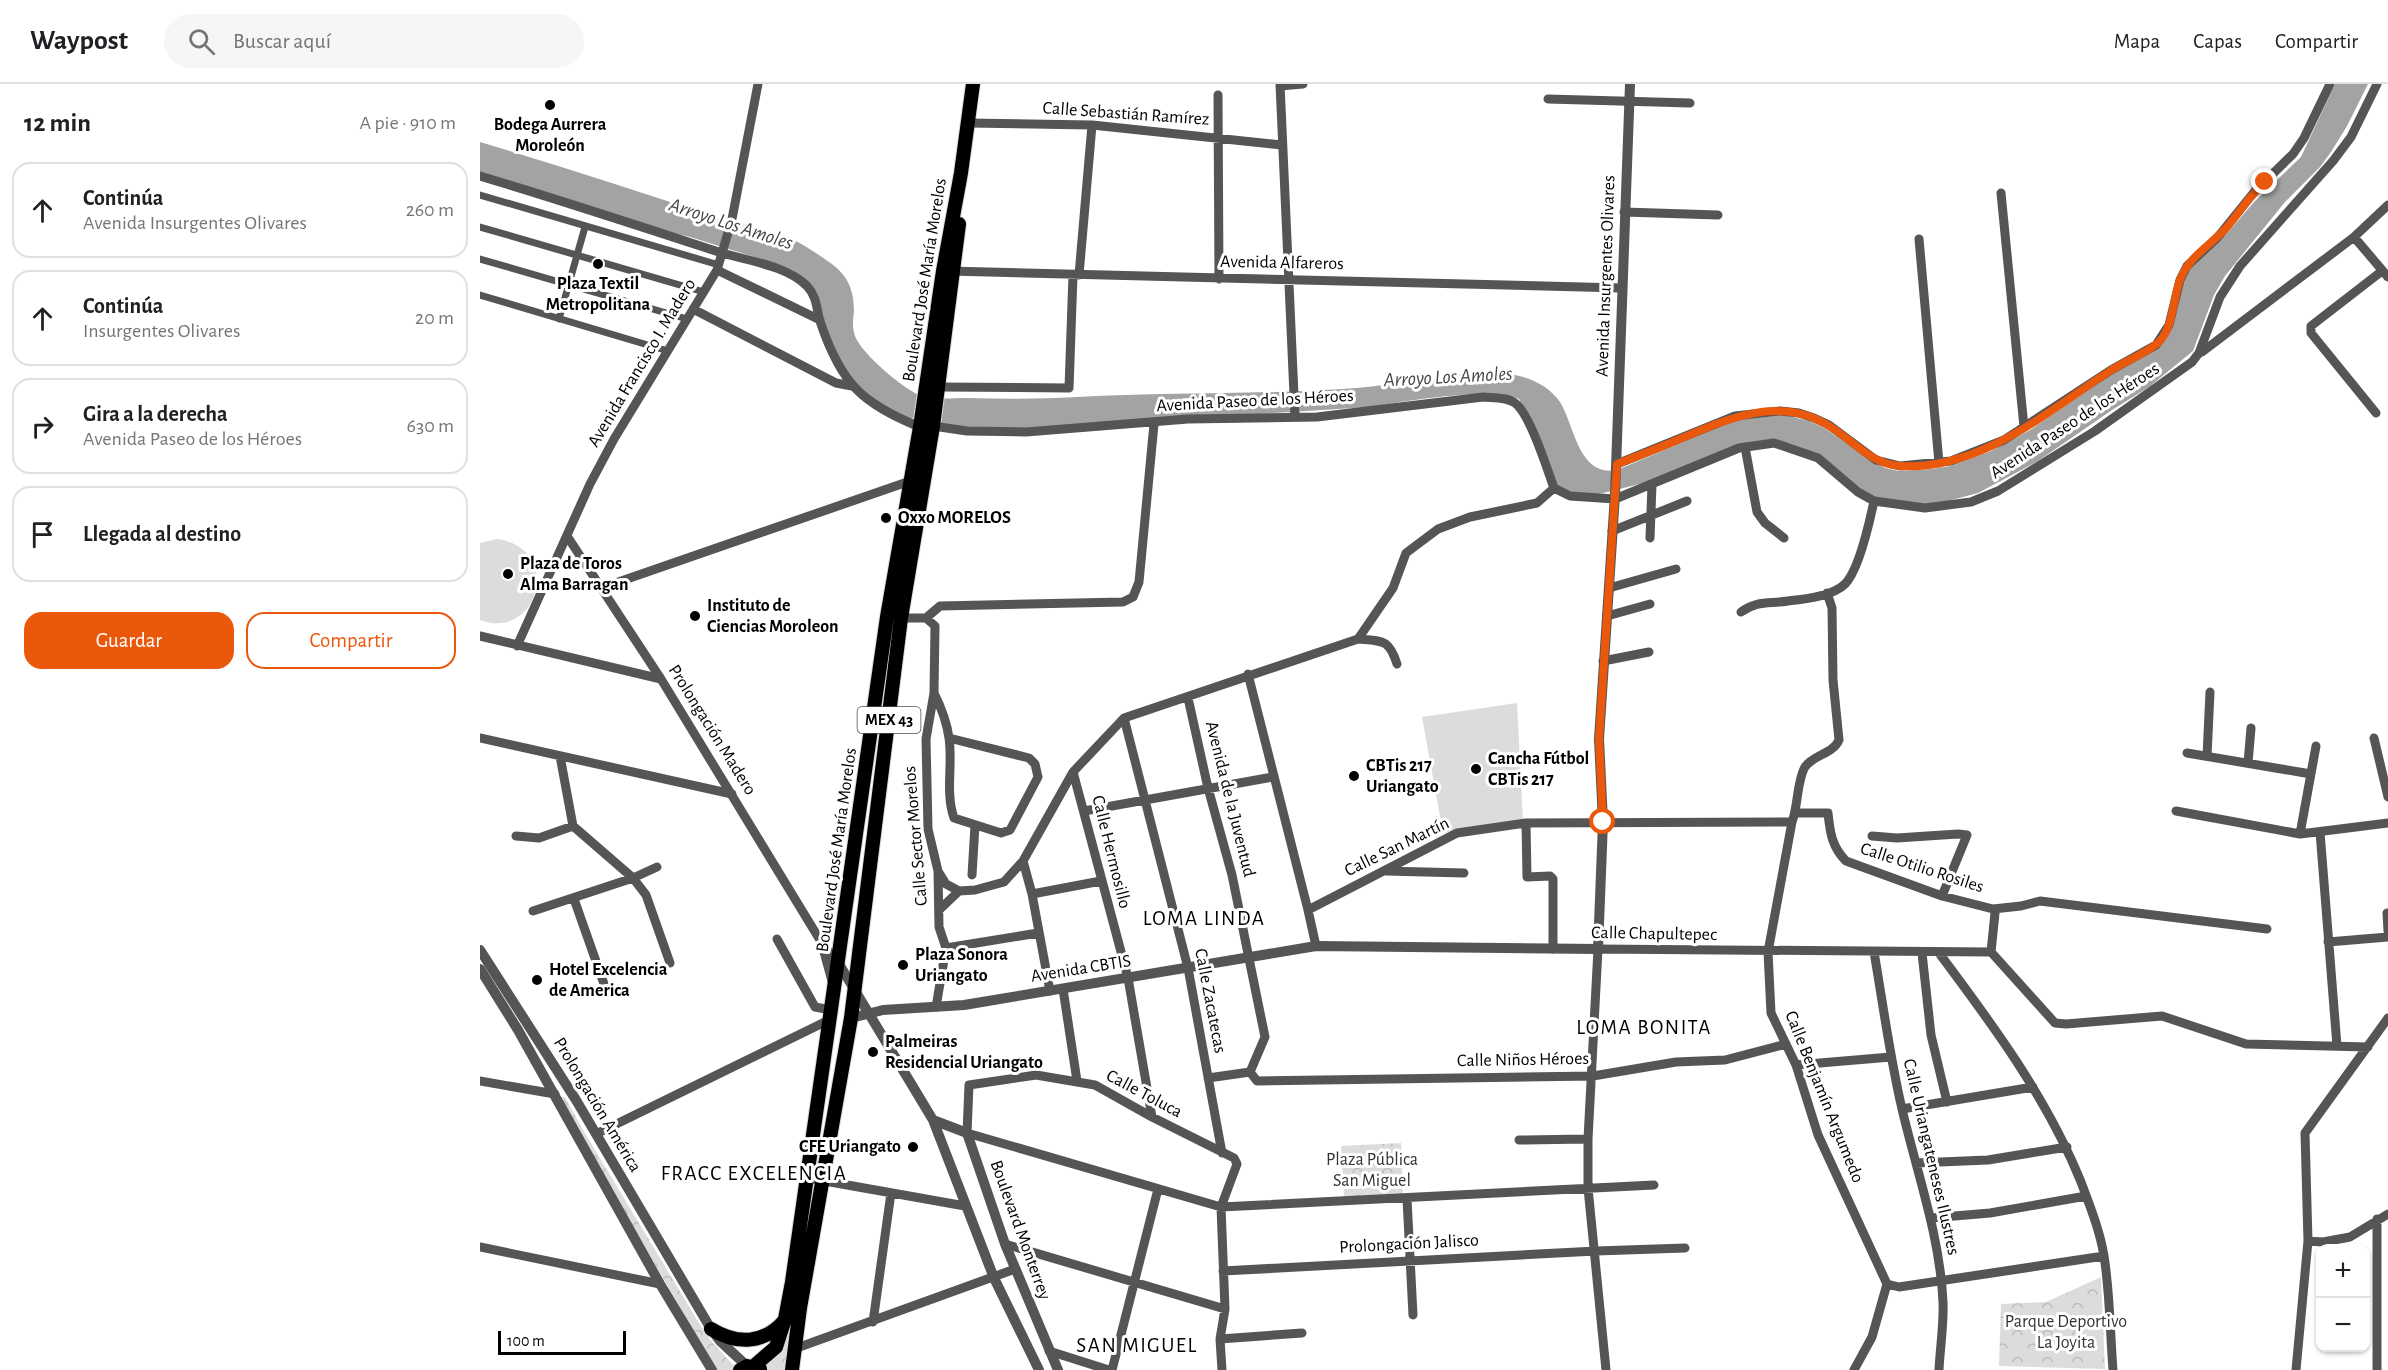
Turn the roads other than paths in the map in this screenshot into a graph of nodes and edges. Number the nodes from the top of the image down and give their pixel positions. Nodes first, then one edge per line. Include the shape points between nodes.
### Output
1 (758, 84) edge
2 (973, 84) edge
3 (1303, 84) edge
4 (1630, 84) edge
5 (2330, 84) edge
6 (2377, 84) edge
7 (1280, 85) edge
8 (1218, 95) dead end
9 (1548, 99) dead end
10 (1628, 101) junction
11 (1690, 103) dead end
12 (968, 123) junction
13 (1092, 125) junction
14 (1219, 138) junction
15 (1282, 145) junction
16 (480, 176) edge
17 (2001, 193) dead end
18 (480, 195) edge
19 (2388, 205) edge
20 (1624, 212) junction
21 (1718, 215) dead end
22 (480, 227) edge
23 (585, 227) junction
24 (2354, 237) junction
25 (1919, 239) dead end
26 (724, 251) junction
27 (577, 255) junction
28 (480, 259) edge
29 (718, 268) junction
30 (949, 271) junction
31 (2385, 274) edge
32 (1076, 275) junction
33 (1219, 279) junction
34 (1288, 279) junction
35 (569, 286) junction
36 (1622, 288) junction
37 (704, 292) junction
38 (480, 295) edge
39 (693, 309) junction
40 (560, 319) junction
41 (687, 319) junction
42 (819, 320) junction
43 (668, 351) junction
44 (2199, 353) junction
45 (852, 386) junction
46 (934, 391) junction
47 (2376, 413) dead end
48 (1295, 415) junction
49 (1154, 423) junction
50 (927, 424) junction
51 (2024, 427) junction
52 (1745, 447) junction
53 (1939, 463) junction
54 (1616, 466) junction
55 (917, 480) junction
56 (1652, 485) junction
57 (1554, 488) junction
58 (1615, 497) junction
59 (1687, 501) dead end
60 (1874, 501) junction
61 (1650, 515) junction
62 (1612, 531) junction
63 (567, 536) junction
64 (1650, 538) dead end
65 (1784, 538) dead end
66 (1676, 568) dead end
67 (601, 588) junction
68 (1608, 588) junction
69 (1827, 593) junction
70 (1650, 604) dead end
71 (1741, 612) dead end
72 (1607, 616) junction
73 (901, 618) junction
74 (926, 618) junction
75 (480, 636) edge
76 (1358, 639) junction
77 (517, 646) junction
78 (1649, 652) dead end
79 (1603, 661) junction
80 (1397, 664) dead end
81 (1248, 674) junction
82 (661, 679) junction
83 (2210, 692) dead end
84 (934, 693) junction
85 (1188, 698) junction
86 (1124, 718) junction
87 (2251, 728) dead end
88 (480, 738) edge
89 (949, 738) junction
90 (2374, 738) dead end
91 (2316, 746) dead end
92 (2187, 753) dead end
93 (560, 756) junction
94 (2206, 756) junction
95 (2247, 763) junction
96 (1073, 772) junction
97 (2311, 774) junction
98 (1273, 777) junction
99 (1208, 788) junction
100 (732, 794) junction
101 (2388, 797) edge
102 (1144, 798) junction
103 (1084, 811) junction
104 (2176, 811) dead end
105 (1793, 818) junction
106 (1603, 822) junction
107 (1526, 823) junction
108 (2388, 823) edge
109 (975, 825) junction
110 (573, 826) junction
111 (2319, 832) junction
112 (2300, 834) junction
113 (516, 836) dead end
114 (1872, 836) dead end
115 (1023, 861) junction
116 (657, 867) dead end
117 (938, 871) junction
118 (1384, 871) junction
119 (1464, 873) dead end
120 (972, 875) dead end
121 (633, 878) junction
122 (1101, 881) junction
123 (959, 891) junction
124 (1032, 894) junction
125 (1942, 896) junction
126 (574, 899) junction
127 (1993, 909) junction
128 (939, 910) junction
129 (1308, 910) junction
130 (533, 911) dead end
131 (2387, 913) edge
132 (2267, 929) dead end
133 (2388, 931) edge
134 (1038, 933) junction
135 (2388, 938) edge
136 (777, 939) dead end
137 (2328, 942) junction
138 (823, 945) junction
139 (1316, 946) junction
140 (946, 948) junction
141 (1553, 949) junction
142 (1598, 949) junction
143 (480, 950) edge
144 (1768, 952) junction
145 (1874, 952) junction
146 (1991, 952) junction
147 (1922, 953) junction
148 (1939, 953) junction
149 (1250, 959) junction
150 (670, 963) dead end
151 (839, 964) junction
152 (1188, 968) junction
153 (480, 969) edge
154 (1128, 978) junction
155 (604, 984) dead end
156 (834, 989) junction
157 (1063, 989) junction
158 (855, 991) junction
159 (1050, 991) junction
160 (936, 1007) junction
161 (871, 1014) junction
162 (830, 1015) junction
163 (851, 1018) junction
164 (2388, 1018) edge
165 (1786, 1044) junction
166 (2337, 1046) junction
167 (2368, 1047) junction
168 (1891, 1057) junction
169 (1796, 1065) junction
170 (1251, 1072) junction
171 (1593, 1076) junction
172 (1208, 1078) junction
173 (480, 1081) edge
174 (1077, 1081) junction
175 (2033, 1087) junction
176 (555, 1094) junction
177 (576, 1100) junction
178 (1947, 1102) junction
179 (1902, 1109) junction
180 (1152, 1117) junction
181 (933, 1120) junction
182 (953, 1128) junction
183 (967, 1133) junction
184 (596, 1134) junction
185 (1588, 1139) junction
186 (941, 1140) junction
187 (1519, 1140) dead end
188 (2067, 1147) junction
189 (1222, 1153) junction
190 (1916, 1163) junction
191 (808, 1178) junction
192 (823, 1180) junction
193 (1653, 1185) dead end
194 (1588, 1188) junction
195 (1158, 1189) junction
196 (891, 1193) junction
197 (2086, 1196) junction
198 (1407, 1199) junction
199 (965, 1206) junction
200 (1221, 1207) junction
201 (2388, 1214) edge
202 (1931, 1218) junction
203 (2377, 1219) junction
204 (2308, 1241) junction
205 (1005, 1244) junction
206 (480, 1247) edge
207 (1685, 1248) dead end
208 (1596, 1251) junction
209 (2104, 1256) junction
210 (1410, 1260) junction
211 (1015, 1269) junction
212 (1223, 1270) junction
213 (994, 1278) junction
214 (1941, 1281) junction
215 (1135, 1283) junction
216 (660, 1284) junction
217 (1887, 1284) junction
218 (1225, 1309) junction
219 (1413, 1315) dead end
220 (785, 1319) junction
221 (873, 1322) junction
222 (711, 1329) junction
223 (1302, 1333) dead end
224 (1220, 1339) junction
225 (794, 1349) junction
226 (1049, 1351) junction
227 (751, 1368) edge
228 (712, 1370) edge
229 (792, 1370) edge
230 (1039, 1370) edge
231 (1058, 1370) edge
232 (1110, 1370) edge
233 (1222, 1370) edge
234 (1606, 1370) edge
235 (1854, 1370) edge
236 (1939, 1370) edge
237 (2113, 1370) edge
238 (2296, 1370) edge
239 (2377, 1370) edge

1 - 26 street, Avenida Francisco I. Madero
2 - 12 main road, MEX 43
3 - 7 street
4 - 10 street, Avenida Insurgentes Olivares
5 - 51 street, Avenida Paseo de los Héroes via 2293,154 2187,266 2169,325 2156,345
6 - 44 street, Avenida Paseo de los Héroes via 2339,153 2240,266 2220,297
7 - 15 street
8 - 14 street
9 - 10 street
10 - 11 street
10 - 20 street, Avenida Insurgentes Olivares
12 - 13 street, Calle Sebastián Ramírez
12 - 30 main road, Boulevard José María Morelos / MEX 43 via 961,172 963,189
13 - 14 street, Calle Sebastián Ramírez
13 - 32 street
14 - 15 street, Calle Sebastián Ramírez
14 - 33 street
15 - 34 street
16 - 26 street, Avenida Paseo de los Héroes
17 - 51 street
18 - 23 street
19 - 24 street
20 - 21 street
20 - 36 street, Avenida Insurgentes Olivares
22 - 27 street
23 - 27 street
23 - 29 street
24 - 31 street
24 - 44 street
25 - 53 street
26 - 29 street, Avenida Francisco I. Madero
26 - 42 street, Avenida Paseo de los Héroes via 776,267 806,285 817,300
27 - 35 street
27 - 37 street
28 - 35 street
29 - 37 street, Avenida Francisco I. Madero
29 - 42 street
30 - 32 street, Avenida Alfareros
30 - 46 main road, Boulevard José María Morelos / MEX 43
31 - 47 street via 2311,326 2311,333
32 - 33 street, Avenida Alfareros
32 - 46 street via 1069,388
33 - 34 street, Avenida Alfareros
34 - 36 street, Avenida Alfareros
34 - 48 street
35 - 40 street
35 - 41 street
36 - 54 street, Avenida Insurgentes Olivares
37 - 39 street, Avenida Francisco I. Madero
38 - 40 street
39 - 41 street, Avenida Francisco I. Madero
39 - 45 street via 836,383
40 - 43 street
41 - 43 street, Avenida Francisco I. Madero
42 - 45 street, Avenida Paseo de los Héroes
43 - 63 street, Avenida Francisco I. Madero via 614,439
44 - 60 street, Avenida Paseo de los Héroes via 2182,370 2104,424 1985,497 1925,508
45 - 50 street, Avenida Paseo de los Héroes via 871,404
46 - 50 main road, Boulevard José María Morelos / MEX 43
48 - 49 street, Avenida Paseo de los Héroes
48 - 57 street, Avenida Paseo de los Héroes via 1317,417 1501,398 1515,403 1529,424
49 - 50 street, Avenida Paseo de los Héroes via 1026,432
49 - 74 street via 1139,582 1132,597 1123,602 940,606
50 - 55 main road, Boulevard José María Morelos / MEX 43
51 - 53 street, Avenida Paseo de los Héroes via 1984,449
52 - 56 street, Avenida Paseo de los Héroes
52 - 60 street, Avenida Paseo de los Héroes via 1774,442 1818,458
52 - 65 street via 1757,512
53 - 54 street, Avenida Paseo de los Héroes via 1887,464 1829,425 1799,412 1780,411 1735,416
54 - 58 street, Avenida Insurgentes Olivares
55 - 67 street
55 - 73 main road, Boulevard José María Morelos / MEX 43
55 - 151 main road, Boulevard José María Morelos / MEX 43 via 887,617
56 - 58 street, Avenida Paseo de los Héroes
56 - 61 street
57 - 58 street, Avenida Paseo de los Héroes via 1570,496
57 - 76 street via 1537,503 1470,517 1438,530 1406,553 1393,588
58 - 62 street
59 - 61 street
60 - 69 street via 1870,524 1851,573 1845,584
61 - 62 street
61 - 64 street
62 - 68 street
63 - 67 street, Prolongación Madero
63 - 77 street, Avenida Francisco I. Madero
66 - 68 street
67 - 82 street, Prolongación Madero
68 - 72 street
69 - 71 street via 1751,604
69 - 105 street, Calle Benjamín Argumedo via 1832,608 1839,740 1837,746 1804,768
70 - 72 street
72 - 79 street
73 - 74 street
73 - 158 main road, Boulevard José María Morelos / MEX 43
74 - 84 street, Calle Sector Morelos via 934,626
75 - 77 street
76 - 80 street via 1386,643
76 - 81 street
77 - 82 street
78 - 79 street
79 - 106 street via 1599,739
81 - 85 street
81 - 98 street
82 - 100 street, Prolongación Madero
83 - 94 street
84 - 89 street
84 - 117 street, Calle Sector Morelos via 926,739 928,829
85 - 86 street
85 - 99 street, Avenida de la Juventud
86 - 96 street
86 - 102 street, Calle Zacatecas
87 - 95 street
88 - 93 street
89 - 109 street via 949,805 954,819
89 - 109 street via 1029,758 1035,764 1038,777 1010,830 1001,833
90 - 101 street
91 - 97 street
92 - 94 street
93 - 100 street
93 - 110 street
94 - 95 street
95 - 97 street
96 - 103 street, Calle Hermosillo
96 - 115 street
97 - 112 street
98 - 99 street
98 - 129 street
99 - 102 street
99 - 149 street, Avenida de la Juventud
100 - 138 street, Prolongación Madero
102 - 103 street
102 - 152 street, Calle Zacatecas
103 - 122 street, Calle Hermosillo
104 - 112 street
105 - 106 street, Calle San Martín
105 - 125 street, Calle Otilio Rosiles via 1828,813 1831,840 1846,861
105 - 144 street, Calle Benjamín Argumedo
106 - 107 street, Calle San Martín
106 - 142 street
107 - 118 street, Calle San Martín via 1457,833
107 - 141 street via 1527,877 1553,879
108 - 111 street
109 - 120 street
110 - 113 street via 538,838
110 - 121 street
111 - 112 street
111 - 137 street
114 - 125 street via 1966,835
115 - 123 street via 1004,882
115 - 124 street
116 - 121 street
117 - 123 street via 946,884
117 - 128 street, Calle Sector Morelos
118 - 119 street
118 - 129 street, Calle San Martín
121 - 126 street
121 - 150 street via 646,895
122 - 124 street
122 - 154 street, Calle Hermosillo
123 - 128 street
124 - 134 street
125 - 127 street, Calle Otilio Rosiles
126 - 130 street
126 - 155 street
127 - 132 street via 2040,901
127 - 146 street, Calle Otilio Rosiles
128 - 140 street, Calle Sector Morelos via 939,927
129 - 139 street
131 - 133 street
134 - 140 street
134 - 159 street
135 - 137 street
136 - 162 street via 815,1007
137 - 166 street
138 - 151 street, Prolongación Madero
138 - 156 street, Prolongación Madero
139 - 141 street, Calle Chapultepec
139 - 149 street, Avenida CBTIS
140 - 160 street, Calle Sector Morelos
141 - 142 street, Calle Chapultepec
142 - 144 street, Calle Chapultepec
142 - 171 street
143 - 177 street, Prolongación América
144 - 145 street, Calle Chapultepec
144 - 165 street, Calle Benjamín Argumedo via 1771,1013
145 - 147 street, Calle Chapultepec
145 - 168 street, Calle Uriangateneses Ilustres
146 - 148 street, Calle Chapultepec
146 - 166 street via 2055,1023 2162,1016 2246,1044
147 - 148 street, Calle Chapultepec
147 - 178 street via 1931,1035
148 - 175 street
149 - 152 street, Avenida CBTIS
149 - 170 street, Avenida de la Juventud via 1265,1037
151 - 156 main road, Boulevard José María Morelos / MEX 43
151 - 158 street, Boulevard Monterrey
152 - 154 street, Avenida CBTIS
152 - 172 street, Calle Zacatecas
153 - 176 street, Prolongación América
154 - 157 street, Avenida CBTIS
154 - 180 street, Calle Hermosillo
156 - 158 main road via 845,987
156 - 162 main road, Boulevard José María Morelos / MEX 43
157 - 159 street, Avenida CBTIS
157 - 174 street
158 - 161 street, Boulevard Monterrey
158 - 163 main road, Boulevard José María Morelos / MEX 43
159 - 160 street, Avenida CBTIS
160 - 161 street, Avenida CBTIS
161 - 163 street, Avenida CBTIS
161 - 181 street, Boulevard Monterrey
162 - 163 main road via 836,1024
162 - 184 street
162 - 191 main road, Boulevard José María Morelos / MEX 43
163 - 192 main road, Boulevard José María Morelos / MEX 43
164 - 167 street
165 - 169 street, Calle Benjamín Argumedo
165 - 171 street, Calle Niños Héroes via 1725,1060 1676,1062
166 - 167 street
167 - 204 street via 2305,1133
168 - 169 street
168 - 179 street, Calle Uriangateneses Ilustres
169 - 217 street, Calle Benjamín Argumedo via 1818,1136
170 - 171 street, Calle Niños Héroes via 1257,1081
170 - 172 street
171 - 185 street
172 - 189 street, Calle Zacatecas
173 - 176 street
174 - 180 street, Calle Toluca via 1095,1085
174 - 183 street, Calle Toluca via 1036,1075 969,1085
175 - 178 street
175 - 188 street
176 - 177 street
176 - 216 street, Prolongación América
177 - 184 street, Prolongación América
178 - 179 street
179 - 190 street, Calle Uriangateneses Ilustres
180 - 189 street, Calle Toluca
181 - 182 street
181 - 186 street, Boulevard Monterrey
182 - 183 street
182 - 186 street via 947,1128
183 - 195 street
183 - 205 street, Boulevard Monterrey
184 - 222 street, Prolongación América
185 - 187 street
185 - 194 street
186 - 199 street, Boulevard Monterrey
188 - 190 street via 1988,1160
188 - 197 street
189 - 200 street, Calle Toluca via 1234,1158 1237,1164
190 - 202 street, Calle Uriangateneses Ilustres
191 - 192 street
191 - 220 main road, Boulevard José María Morelos / MEX 43
192 - 196 street
192 - 225 main road, Boulevard José María Morelos / MEX 43
193 - 194 street
194 - 198 street
194 - 208 street
195 - 200 street
195 - 215 street
196 - 199 street
196 - 221 street
197 - 202 street via 1990,1213
197 - 209 street
198 - 200 street
198 - 210 street
199 - 213 street, Boulevard Monterrey
200 - 212 street
201 - 203 street
202 - 214 street, Calle Uriangateneses Ilustres
203 - 204 street via 2350,1237
203 - 239 street
204 - 238 street
205 - 211 street, Boulevard Monterrey
205 - 215 street
206 - 216 street
207 - 208 street, Prolongación Jalisco
208 - 210 street, Prolongación Jalisco
208 - 234 street
209 - 214 street
209 - 237 street
210 - 212 street, Prolongación Jalisco
210 - 219 street
211 - 213 street
211 - 226 street, Boulevard Monterrey
212 - 218 street
213 - 221 street
213 - 230 street, Boulevard Monterrey
214 - 217 street via 1899,1287
214 - 236 street, Calle Uriangateneses Ilustres
215 - 218 street
215 - 232 street
216 - 228 street, Prolongación América
217 - 235 street via 1872,1337
218 - 224 street
220 - 222 main road via 771,1332 752,1340 734,1340
220 - 227 main road, Boulevard José María Morelos / MEX 43 via 776,1347
221 - 225 street
222 - 227 street, Prolongación América
223 - 224 street
224 - 233 street
225 - 229 main road, Boulevard José María Morelos / MEX 43
226 - 231 street, Boulevard Monterrey
226 - 232 street

